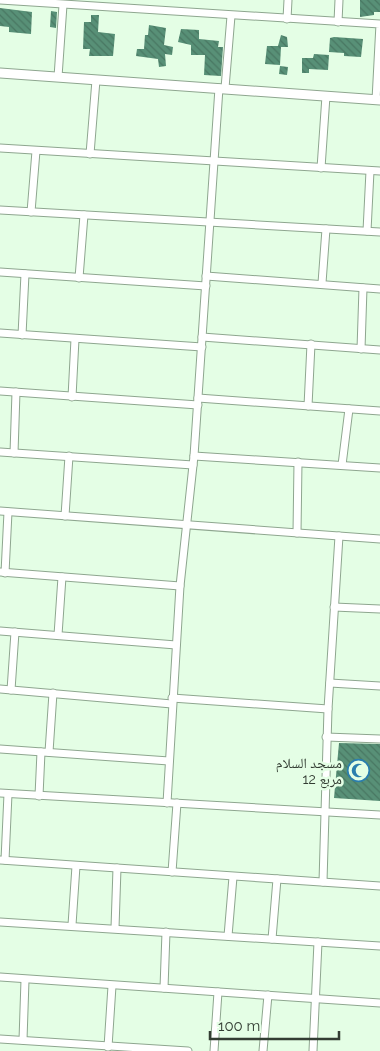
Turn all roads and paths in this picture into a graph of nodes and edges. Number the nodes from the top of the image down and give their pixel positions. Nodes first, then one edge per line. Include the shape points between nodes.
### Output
1 (0, 0) edge
2 (131, 0) edge
3 (288, 0) edge
4 (339, 0) edge
5 (63, 5) junction
6 (131, 9) junction
7 (231, 16) junction
8 (287, 19) junction
9 (338, 22) junction
10 (0, 73) edge
11 (58, 78) junction
12 (96, 80) junction
13 (222, 88) junction
14 (326, 96) junction
15 (378, 100) edge
16 (0, 148) edge
17 (36, 151) junction
18 (90, 154) junction
19 (214, 161) junction
20 (321, 168) junction
21 (370, 171) junction
22 (380, 171) edge
23 (0, 210) edge
24 (31, 212) junction
25 (84, 214) junction
26 (210, 223) junction
27 (326, 229) junction
28 (367, 231) junction
29 (380, 232) edge
30 (0, 272) edge
31 (25, 274) junction
32 (206, 276) junction
33 (79, 278) junction
34 (322, 283) junction
35 (206, 286) junction
36 (363, 288) junction
37 (380, 289) edge
38 (0, 333) edge
39 (22, 335) junction
40 (202, 337) junction
41 (74, 339) junction
42 (311, 344) junction
43 (202, 347) junction
44 (361, 349) junction
45 (380, 350) edge
46 (0, 391) edge
47 (16, 392) junction
48 (72, 396) junction
49 (198, 402) junction
50 (308, 406) junction
51 (349, 409) junction
52 (380, 411) edge
53 (0, 452) edge
54 (14, 453) junction
55 (69, 456) junction
56 (194, 456) junction
57 (298, 462) junction
58 (193, 464) junction
59 (342, 465) junction
60 (380, 468) edge
61 (4, 512) edge
62 (65, 516) junction
63 (186, 526) junction
64 (297, 533) junction
65 (339, 536) junction
66 (380, 539) edge
67 (2, 573) edge
68 (62, 577) junction
69 (180, 586) junction
70 (334, 607) junction
71 (380, 610) edge
72 (0, 631) edge
73 (15, 632) junction
74 (58, 635) junction
75 (176, 645) junction
76 (330, 683) junction
77 (380, 686) edge
78 (0, 689) edge
79 (11, 690) junction
80 (53, 693) junction
81 (172, 701) junction
82 (328, 709) junction
83 (326, 737) junction
84 (380, 739) edge
85 (0, 750) edge
86 (41, 752) junction
87 (49, 752) junction
88 (170, 762) junction
89 (4, 794) edge
90 (39, 796) junction
91 (167, 803) junction
92 (177, 803) junction
93 (324, 811) junction
94 (380, 815) edge
95 (3, 860) edge
96 (76, 866) junction
97 (117, 868) junction
98 (172, 872) junction
99 (233, 877) junction
100 (277, 879) junction
101 (323, 882) junction
102 (380, 886) edge
103 (0, 922) edge
104 (72, 925) junction
105 (115, 928) junction
106 (166, 932) junction
107 (228, 936) junction
108 (272, 939) junction
109 (318, 942) junction
110 (380, 946) edge
111 (0, 978) edge
112 (24, 980) junction
113 (112, 986) junction
114 (164, 988) junction
115 (218, 992) junction
116 (268, 995) junction
117 (317, 998) junction
118 (380, 1003) edge
119 (0, 1039) edge
120 (23, 1040) junction
121 (108, 1047) junction
122 (158, 1050) edge
123 (188, 1051) edge
124 (214, 1051) edge
125 (264, 1051) edge
126 (313, 1051) edge

1 - 5 street
2 - 6 street
3 - 8 street
4 - 9 street
5 - 6 street
5 - 11 street
6 - 7 street
7 - 8 street
7 - 13 street
8 - 9 street
9 - 15 street via 380,24
10 - 11 street
11 - 12 street
12 - 13 street
12 - 18 street
13 - 14 street
13 - 19 street
14 - 15 street
14 - 20 street
16 - 17 street
17 - 18 street
17 - 24 street
18 - 19 street
19 - 20 street
19 - 26 street
20 - 21 street
21 - 22 street
21 - 28 street
23 - 24 street
24 - 25 street
25 - 26 street
25 - 33 street
26 - 27 street
26 - 32 street
27 - 28 street
27 - 34 street
28 - 29 street
30 - 31 street
31 - 33 street
31 - 39 street
32 - 34 street
32 - 35 street
33 - 35 street
34 - 36 street
35 - 40 street
36 - 37 street
36 - 44 street
38 - 39 street
39 - 41 street
40 - 42 street
40 - 43 street
41 - 43 street
41 - 48 street
42 - 44 street
42 - 50 street
43 - 49 street
44 - 45 street
46 - 47 street
47 - 48 street
47 - 54 street
48 - 49 street
49 - 50 street
49 - 56 street
50 - 51 street
51 - 52 street
51 - 59 street
53 - 54 street
54 - 55 street
55 - 58 street
55 - 62 street
56 - 57 street
56 - 58 street
57 - 59 street
57 - 64 street
58 - 63 street
59 - 60 street
61 - 62 street
61 - 67 street
62 - 63 street
63 - 64 street
63 - 69 street
64 - 65 street
65 - 66 street
65 - 70 street
67 - 68 street
68 - 69 street
68 - 74 street
69 - 75 street
70 - 71 street
70 - 76 street
72 - 73 street
73 - 74 street
73 - 79 street
74 - 75 street
75 - 81 street
76 - 77 street
76 - 82 street
78 - 79 street
79 - 80 street
80 - 81 street
80 - 87 street
81 - 82 street
81 - 88 street
82 - 83 street
83 - 84 street
83 - 93 street
85 - 86 street
86 - 87 street
86 - 90 street
87 - 88 street
88 - 91 street
89 - 90 street
89 - 95 street
90 - 91 street
91 - 92 street
92 - 93 street
92 - 98 street
93 - 94 street
93 - 101 street
95 - 96 street
96 - 97 street
96 - 104 street
97 - 98 street
97 - 105 street
98 - 99 street
99 - 100 street
99 - 107 street
100 - 101 street
100 - 108 street
101 - 102 street
103 - 104 street
104 - 105 street
105 - 106 street
106 - 107 street
106 - 114 street
107 - 108 street
108 - 109 street
109 - 110 street
109 - 117 street
111 - 112 street
112 - 113 street
112 - 120 street
113 - 114 street
113 - 121 street
114 - 115 street
115 - 116 street
115 - 124 street
116 - 117 street
116 - 125 street
117 - 118 street
117 - 126 street
119 - 120 street
120 - 121 street
121 - 122 street
122 - 123 street

